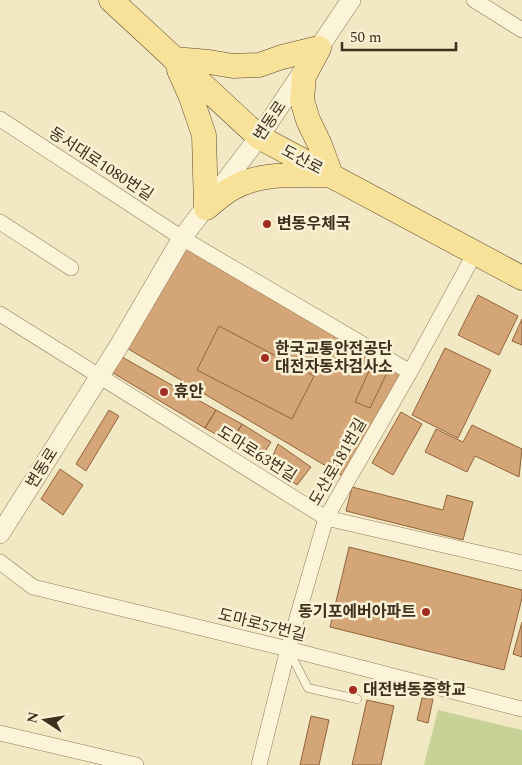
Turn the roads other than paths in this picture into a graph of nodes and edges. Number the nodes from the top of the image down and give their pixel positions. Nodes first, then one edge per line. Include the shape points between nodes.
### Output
1 (111, 0) edge
2 (351, 0) edge
3 (474, 0) edge
4 (522, 30) edge
5 (319, 48) junction
6 (174, 59) junction
7 (0, 119) edge
8 (259, 137) junction
9 (331, 175) junction
10 (206, 208) junction
11 (0, 222) edge
12 (182, 238) junction
13 (475, 253) junction
14 (71, 268) dead end
15 (522, 278) edge
16 (0, 314) edge
17 (410, 372) junction
18 (100, 376) junction
19 (326, 518) junction
20 (0, 534) edge
21 (0, 562) edge
22 (522, 563) edge
23 (288, 649) junction
24 (357, 699) dead end
25 (522, 709) edge
26 (0, 733) edge
27 (114, 763) edge
28 (136, 765) edge
29 (259, 765) edge

1 - 6 main road, 도산로
2 - 5 street, 변동로
3 - 4 street
5 - 6 main road via 259,65 233,66
5 - 8 street, 변동로
5 - 9 main road via 304,76 302,100
6 - 8 main road, 도산로
6 - 10 main road via 204,135
7 - 12 street, 동서대로1080번길
8 - 9 main road, 도산로
8 - 10 street, 변동로
9 - 10 main road via 276,175 252,180 231,189
9 - 13 main road, 도산로
10 - 12 street, 변동로
11 - 14 street
12 - 17 street
12 - 18 street, 변동로
13 - 15 main road, 도산로
13 - 17 street, 도산로181번길
16 - 18 street
17 - 19 street, 도산로181번길
18 - 19 street, 도마로63번길
18 - 20 street, 변동로
19 - 22 street, 도마로63번길
19 - 23 street, 도산로181번길
21 - 23 street, 도마로57번길 via 33,587
23 - 24 lane via 308,688
23 - 25 street, 도마로57번길
23 - 29 street, 도산로181번길
26 - 27 street
27 - 28 street

